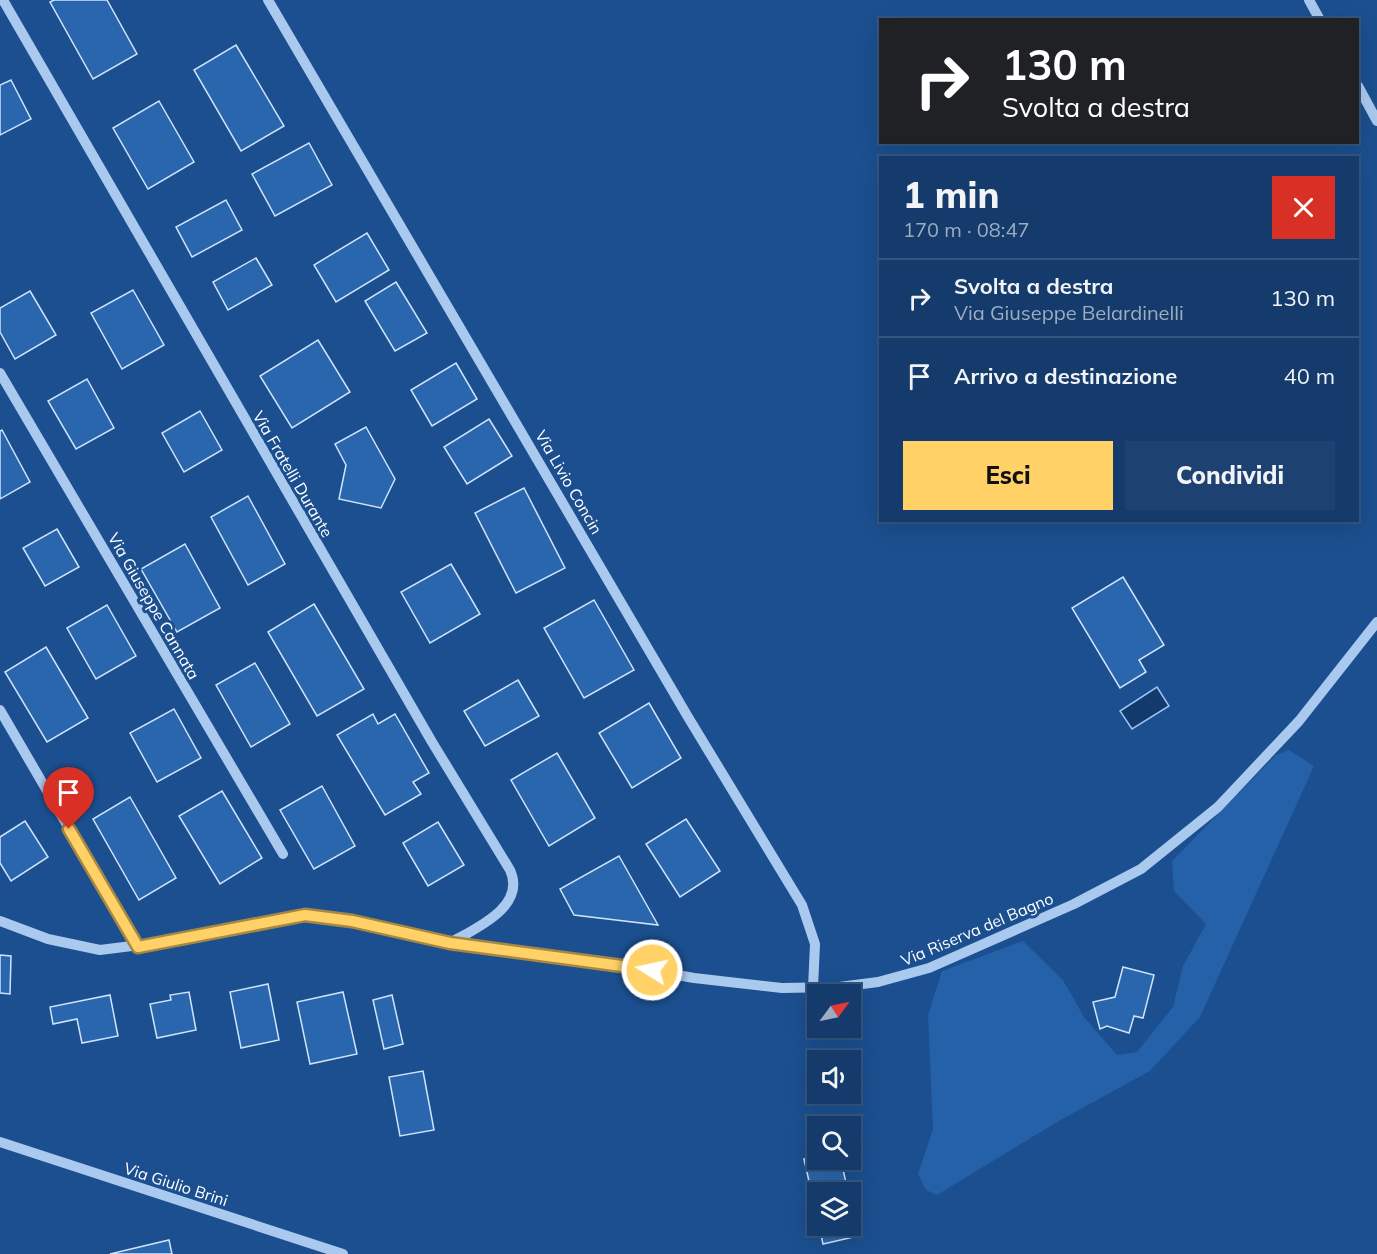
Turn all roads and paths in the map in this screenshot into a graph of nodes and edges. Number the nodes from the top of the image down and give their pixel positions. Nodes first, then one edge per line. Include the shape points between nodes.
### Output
1 (3, 0) edge
2 (267, 0) edge
3 (1309, 0) edge
4 (1319, 18) edge
5 (1359, 88) edge
6 (1377, 121) edge
7 (0, 373) edge
8 (1377, 622) edge
9 (0, 710) edge
10 (283, 854) dead end
11 (0, 921) edge
12 (450, 943) junction
13 (138, 947) junction
14 (813, 984) edge
15 (856, 984) edge
16 (807, 988) edge
17 (0, 1142) edge
18 (343, 1254) edge

1 - 12 street, Via Fratelli Durante via 512,876 512,892 502,910
2 - 14 street, Via Livio Concin via 802,905 815,944
3 - 4 street
5 - 6 street
7 - 10 street, Via Giuseppe Cannata
8 - 15 street, Via Riserva del Bagno via 1299,721 1218,807 1141,869 1074,904 929,968
9 - 13 street
11 - 13 street, Via Riserva del Bagno via 76,947
12 - 13 street, Via Riserva del Bagno via 352,921 305,915
12 - 16 street, Via Riserva del Bagno via 694,978
17 - 18 street, Via Giulio Brini

